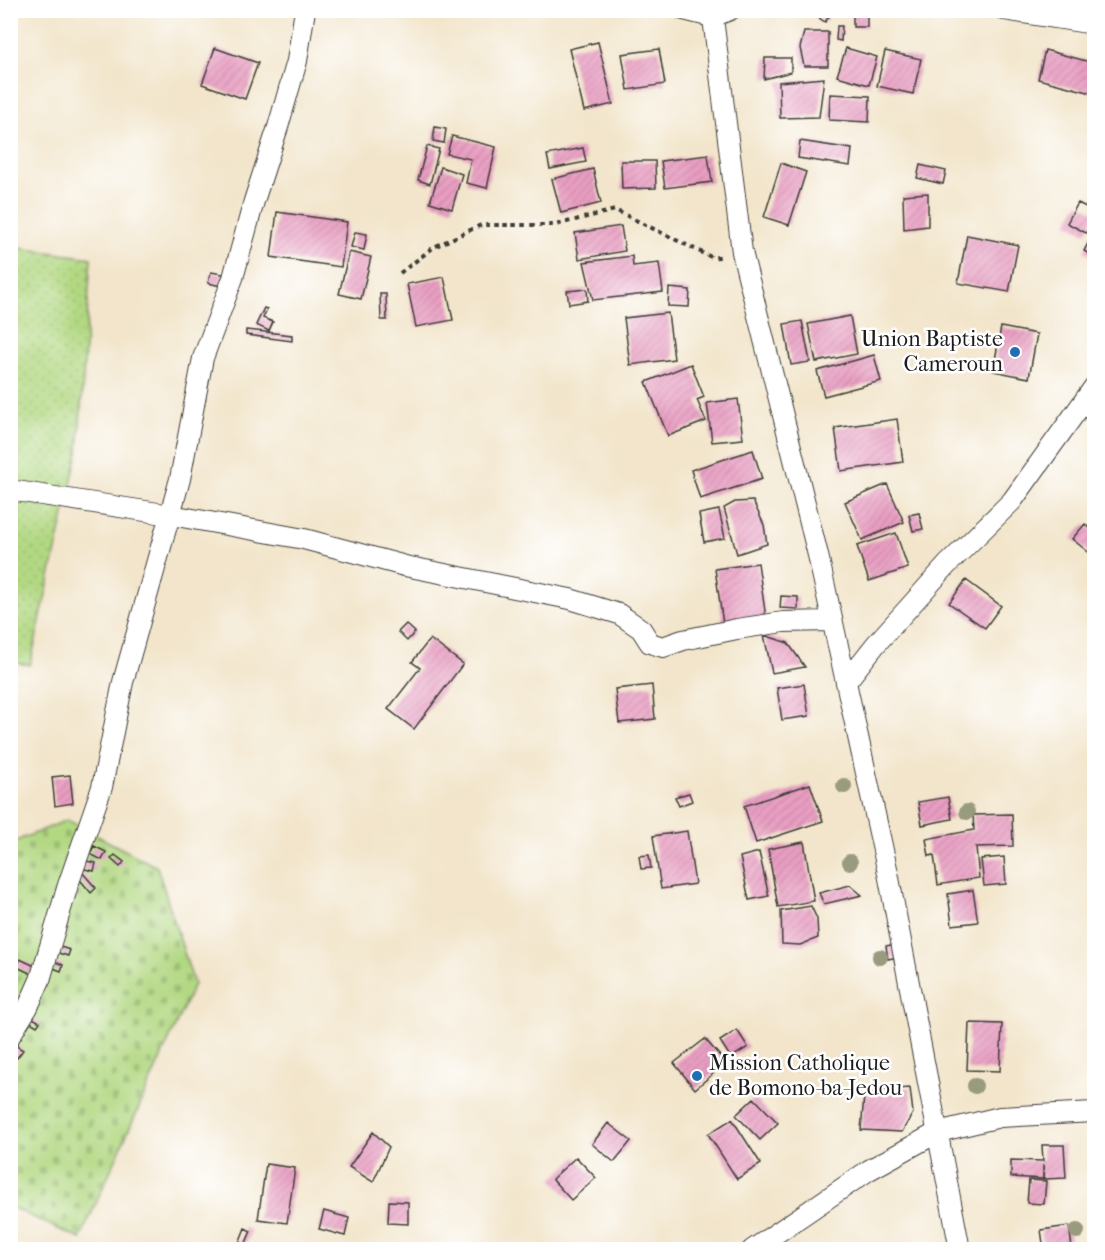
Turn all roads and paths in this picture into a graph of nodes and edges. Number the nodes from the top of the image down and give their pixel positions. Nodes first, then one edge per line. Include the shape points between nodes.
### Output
1 (305, 10) edge
2 (684, 10) edge
3 (730, 10) edge
4 (1004, 10) edge
5 (712, 14) edge
6 (1095, 24) edge
7 (742, 252) junction
8 (400, 273) dead end
9 (1095, 387) edge
10 (10, 490) edge
11 (171, 515) junction
12 (832, 621) junction
13 (846, 682) junction
14 (10, 1036) edge
15 (1095, 1112) edge
16 (938, 1132) junction
17 (752, 1250) edge
18 (960, 1250) edge

1 - 11 street via 297,61 278,128 234,278 203,358
2 - 5 street
3 - 5 street
4 - 6 street
5 - 7 street
7 - 8 path via 713,258 615,210 555,225 481,225 434,247
7 - 12 street
9 - 13 street via 1012,501 947,565
10 - 11 street
11 - 12 street via 304,539 405,566 570,599 619,614 641,630 650,643 663,647 749,627
11 - 14 street via 123,682 102,787 39,980
12 - 13 street
13 - 16 street
15 - 16 street via 1000,1118
16 - 17 street via 869,1170
16 - 18 street

